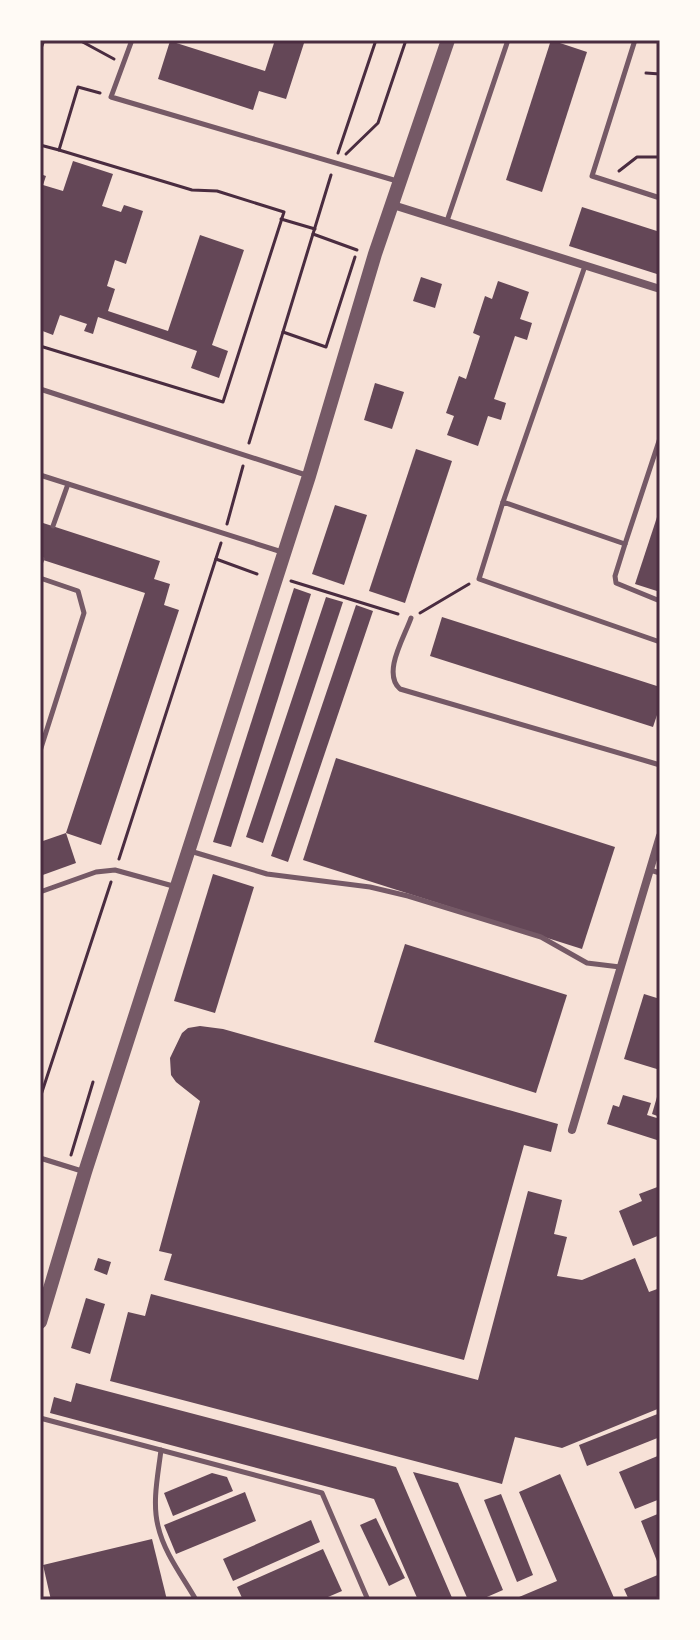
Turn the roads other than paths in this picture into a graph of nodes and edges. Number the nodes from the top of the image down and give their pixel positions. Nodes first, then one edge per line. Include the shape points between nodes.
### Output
1 (132, 40) edge
2 (448, 40) edge
3 (508, 40) edge
4 (635, 40) edge
5 (402, 183) junction
6 (660, 198) edge
7 (393, 205) junction
8 (447, 221) junction
9 (585, 265) junction
10 (660, 289) edge
11 (40, 389) edge
12 (660, 438) edge
13 (40, 475) edge
14 (309, 476) junction
15 (68, 484) junction
16 (503, 502) junction
17 (53, 526) dead end
18 (625, 544) junction
19 (283, 552) junction
20 (40, 578) edge
21 (660, 601) edge
22 (411, 618) road end
23 (660, 642) edge
24 (40, 751) edge
25 (660, 765) edge
26 (660, 836) edge
27 (189, 851) junction
28 (650, 870) junction
29 (660, 873) edge
30 (177, 887) junction
31 (40, 892) edge
32 (620, 967) junction
33 (572, 1130) dead end
34 (40, 1158) edge
35 (85, 1172) junction
36 (40, 1322) edge
37 (40, 1418) edge
38 (161, 1450) junction
39 (196, 1600) edge
40 (368, 1600) edge

1 - 5 lane via 111,97
2 - 5 street
3 - 8 lane
4 - 6 lane via 592,176
5 - 7 street
7 - 8 street
7 - 14 street
8 - 9 street
9 - 10 street
9 - 16 lane
11 - 14 lane
12 - 18 lane
13 - 15 lane
14 - 19 street
15 - 17 lane
15 - 19 lane
16 - 18 lane
16 - 23 lane via 479,579
18 - 21 lane via 616,583
19 - 27 street
20 - 24 lane via 78,591 84,613
22 - 25 lane via 391,673 400,689
26 - 28 street
27 - 30 street
27 - 32 lane via 267,874 408,896 541,937 587,963
28 - 29 lane
28 - 32 street
30 - 31 lane via 115,870
30 - 35 street
32 - 33 street
34 - 35 lane
35 - 36 street
37 - 38 lane
38 - 39 lane via 158,1526
38 - 40 lane via 322,1493

